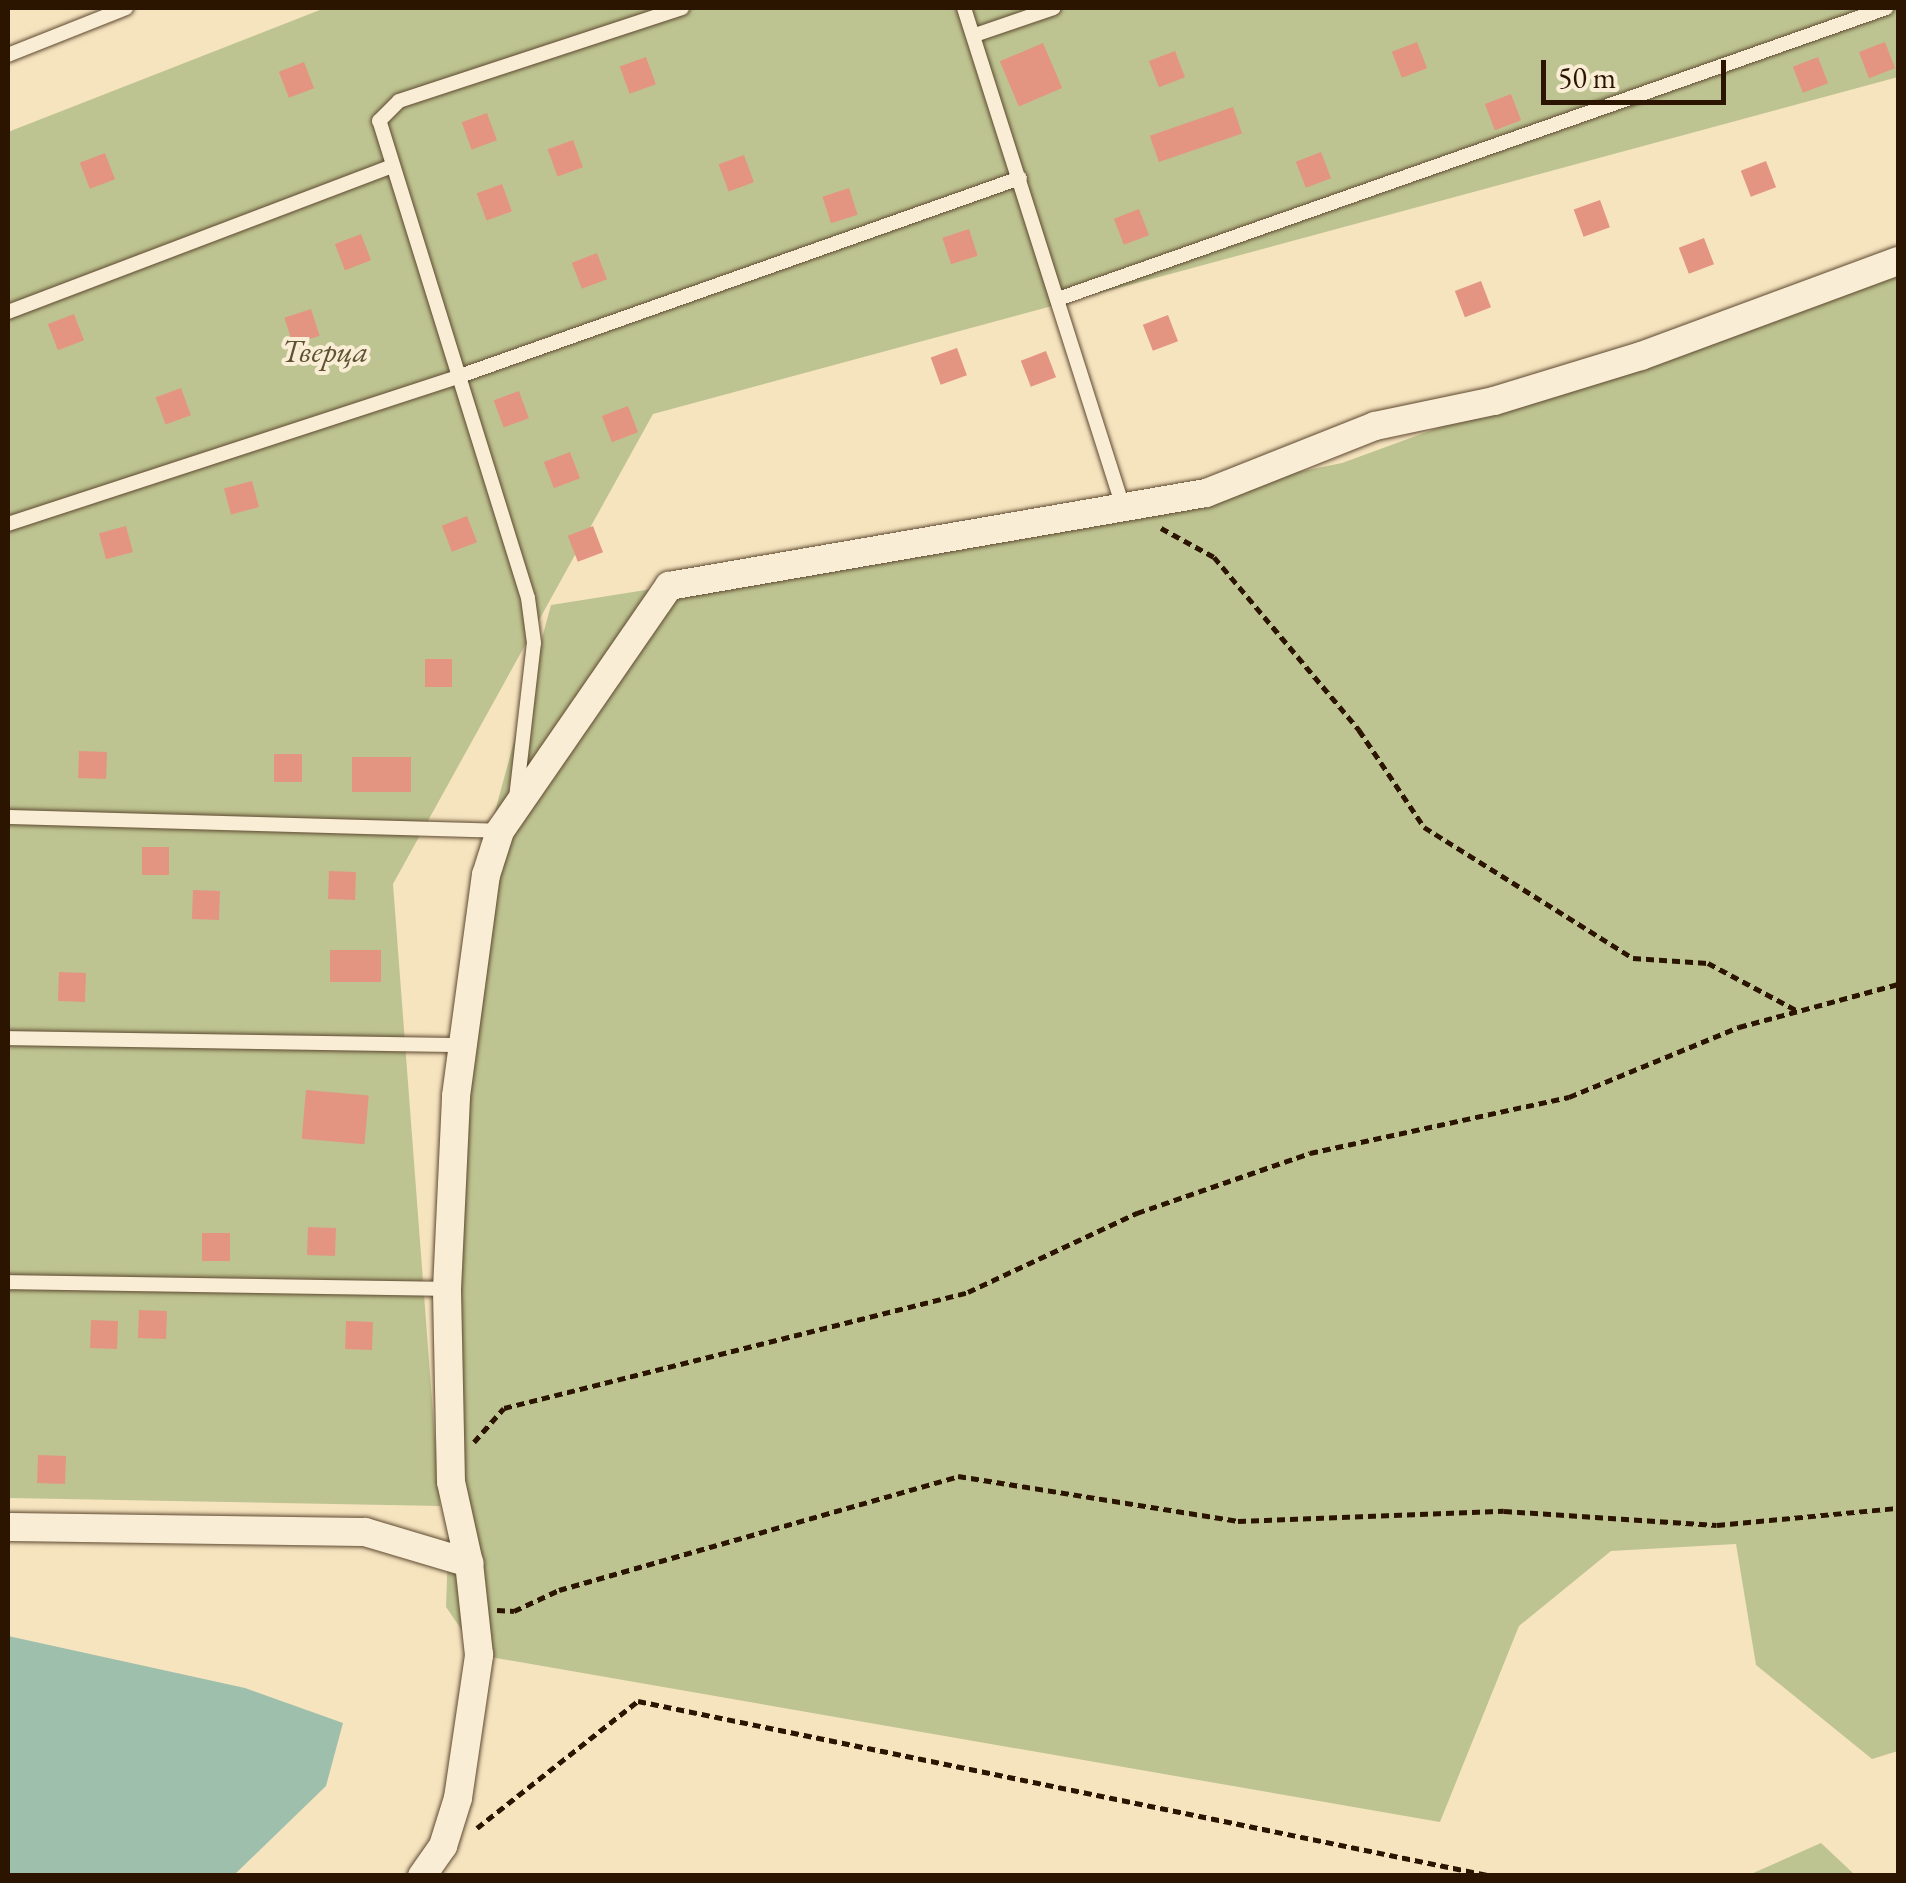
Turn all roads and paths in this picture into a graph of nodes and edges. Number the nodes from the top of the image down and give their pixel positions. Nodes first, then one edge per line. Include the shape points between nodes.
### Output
1 (126, 8) edge
2 (682, 8) edge
3 (964, 8) edge
4 (1054, 8) edge
5 (1886, 8) edge
6 (975, 35) junction
7 (8, 55) edge
8 (390, 167) junction
9 (1020, 178) junction
10 (1898, 261) edge
11 (1058, 298) junction
12 (8, 312) edge
13 (457, 377) junction
14 (1124, 510) junction
15 (8, 524) edge
16 (8, 817) edge
17 (508, 819) junction
18 (1898, 984) edge
19 (1799, 1011) junction
20 (8, 1038) edge
21 (461, 1045) junction
22 (8, 1282) edge
23 (447, 1289) junction
24 (451, 1468) junction
25 (1898, 1508) edge
26 (8, 1527) edge
27 (469, 1563) junction
28 (474, 1608) junction
29 (443, 1846) junction
30 (422, 1876) edge
31 (1492, 1876) edge

1 - 7 lane
2 - 8 lane via 400,101 379,121
3 - 6 lane
4 - 6 lane
5 - 11 lane
6 - 9 lane
8 - 12 lane
8 - 13 lane
9 - 11 lane
9 - 13 lane
10 - 14 street via 1641,356 1494,400 1375,426 1206,494
11 - 14 lane
13 - 15 lane
13 - 17 lane via 528,598 534,643
14 - 17 street via 914,539 669,586
14 - 19 path via 1214,557 1359,730 1424,827 1633,958 1708,963
16 - 17 lane
17 - 21 street via 486,875
18 - 19 path
19 - 24 path via 1739,1027 1569,1098 1310,1153 1136,1213 968,1292 504,1408
20 - 21 lane
21 - 23 street
22 - 23 lane
23 - 24 street
24 - 27 street
25 - 28 path via 1717,1525 1504,1511 1238,1521 958,1476 559,1590 514,1611
26 - 27 street via 365,1532
27 - 28 street
28 - 29 street via 474,1701
29 - 30 street
29 - 31 path via 491,1820 638,1702

